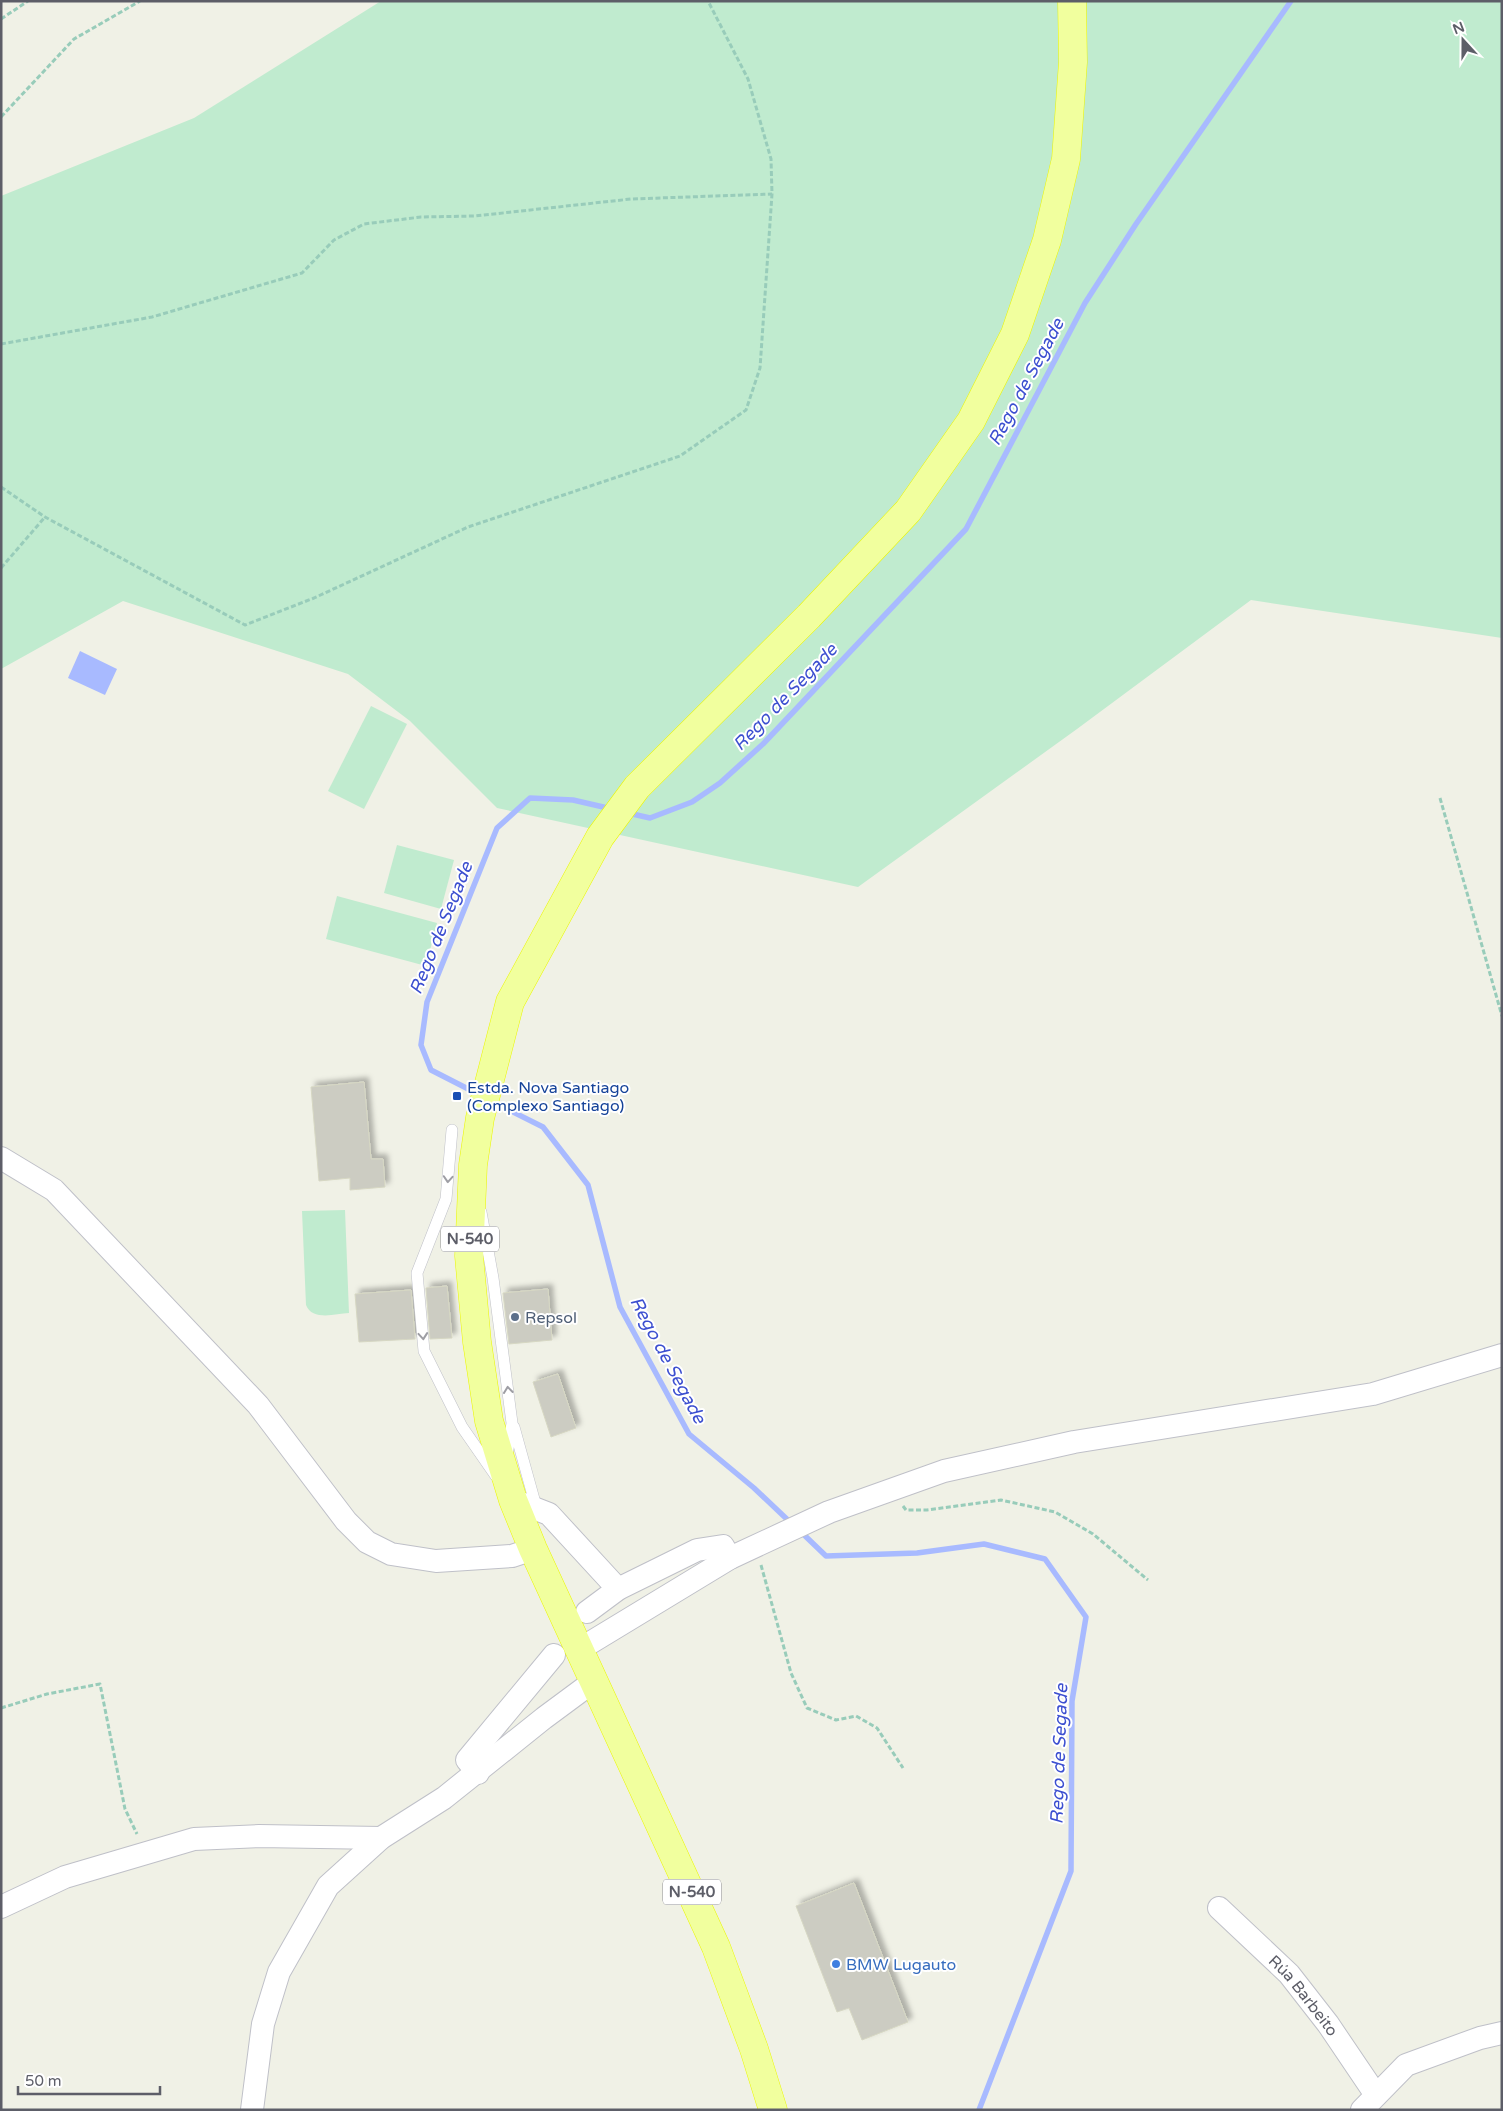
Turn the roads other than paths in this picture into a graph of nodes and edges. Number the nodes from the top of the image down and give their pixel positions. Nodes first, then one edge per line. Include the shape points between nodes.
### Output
1 (1072, 1) edge
2 (452, 1130) dead end
3 (1, 1158) edge
4 (473, 1165) junction
5 (1502, 1355) edge
6 (512, 1423) junction
7 (504, 1473) junction
8 (525, 1505) junction
9 (533, 1549) junction
10 (730, 1558) junction
11 (618, 1590) junction
12 (587, 1612) dead end
13 (567, 1652) junction
14 (594, 1681) junction
15 (478, 1772) junction
16 (381, 1838) junction
17 (1, 1907) edge
18 (1219, 1908) dead end
19 (1502, 2033) edge
20 (1369, 2103) edge
21 (252, 2110) edge
22 (773, 2110) edge

1 - 4 highway, N-540 via 1073,62 1066,159 1047,240 1015,334 971,422 908,511 809,616 637,787 600,837 510,1002 480,1118
2 -> 8 lane via 446,1199 418,1273 424,1351 462,1427
3 - 9 street via 54,1190 258,1404 346,1521 367,1542 391,1554 436,1561 512,1556
6 -> 4 lane via 493,1278
4 - 7 highway, N-540 via 469,1256 477,1342 489,1422
5 - 10 street via 1373,1394 1074,1442 944,1471 830,1512
6 - 7 lane
6 - 8 lane
7 - 8 highway, N-540
8 - 9 highway, N-540
8 - 11 street via 549,1514
9 - 13 highway, N-540
10 - 11 street via 723,1546 697,1550
10 - 13 street
11 - 12 street
13 - 14 highway, N-540
13 - 15 street via 467,1760
14 - 15 street
14 - 22 highway, N-540 via 716,1947
15 - 16 street
16 - 17 street via 259,1836 194,1839 65,1877
16 - 21 street via 328,1886 279,1972 263,2024
18 - 20 street, Rúa Barbeito via 1289,1974 1328,2024
19 - 20 street via 1406,2065

